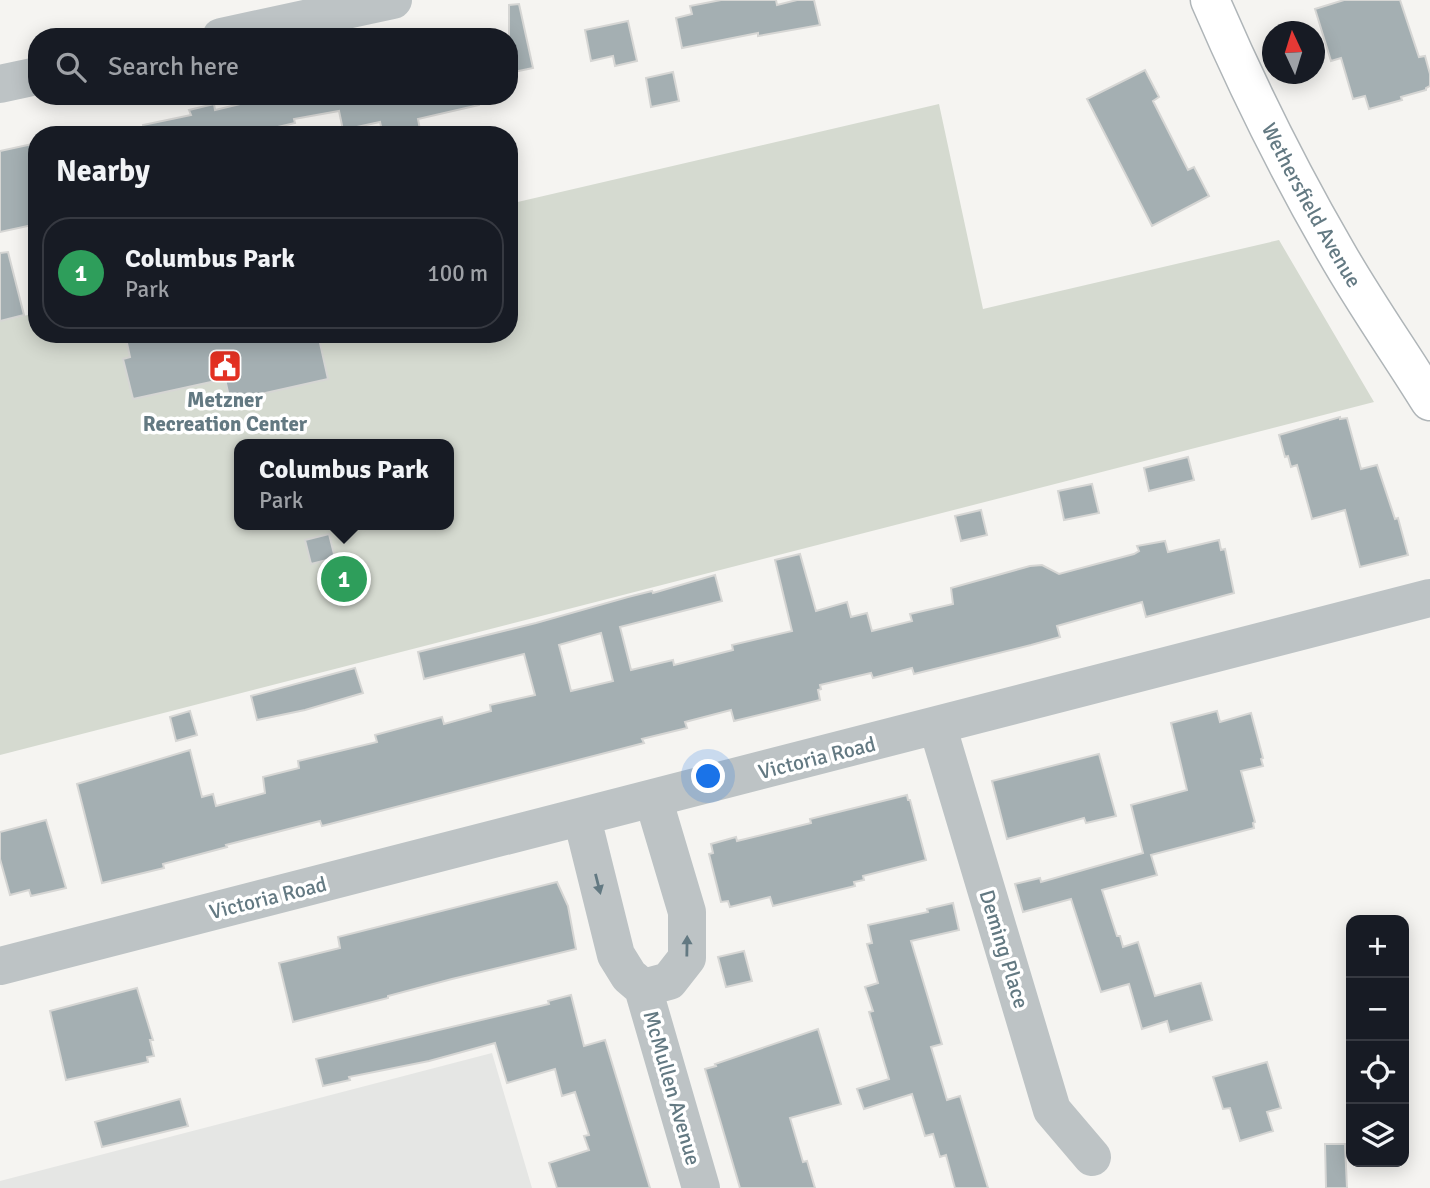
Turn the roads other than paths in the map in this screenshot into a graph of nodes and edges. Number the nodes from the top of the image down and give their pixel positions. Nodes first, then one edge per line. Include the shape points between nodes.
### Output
1 (393, 0) edge
2 (1210, 0) edge
3 (262, 28) edge
4 (28, 78) edge
5 (0, 84) edge
6 (1430, 401) edge
7 (1430, 598) edge
8 (938, 728) junction
9 (653, 798) junction
10 (582, 818) junction
11 (0, 966) edge
12 (643, 988) junction
13 (1092, 1157) dead end
14 (701, 1188) edge

1 - 3 street
2 - 6 main road, Wethersfield Avenue via 1309,205
4 - 5 street
7 - 8 street, Victoria Road
8 - 9 street, Victoria Road
8 - 13 street, Deming Place via 1052,1110
9 - 10 street, Victoria Road
12 -> 9 street, McMullen Avenue via 668,981 687,958 687,912
10 - 11 street, Victoria Road
10 -> 12 street, McMullen Avenue via 616,955
12 - 14 street, McMullen Avenue

